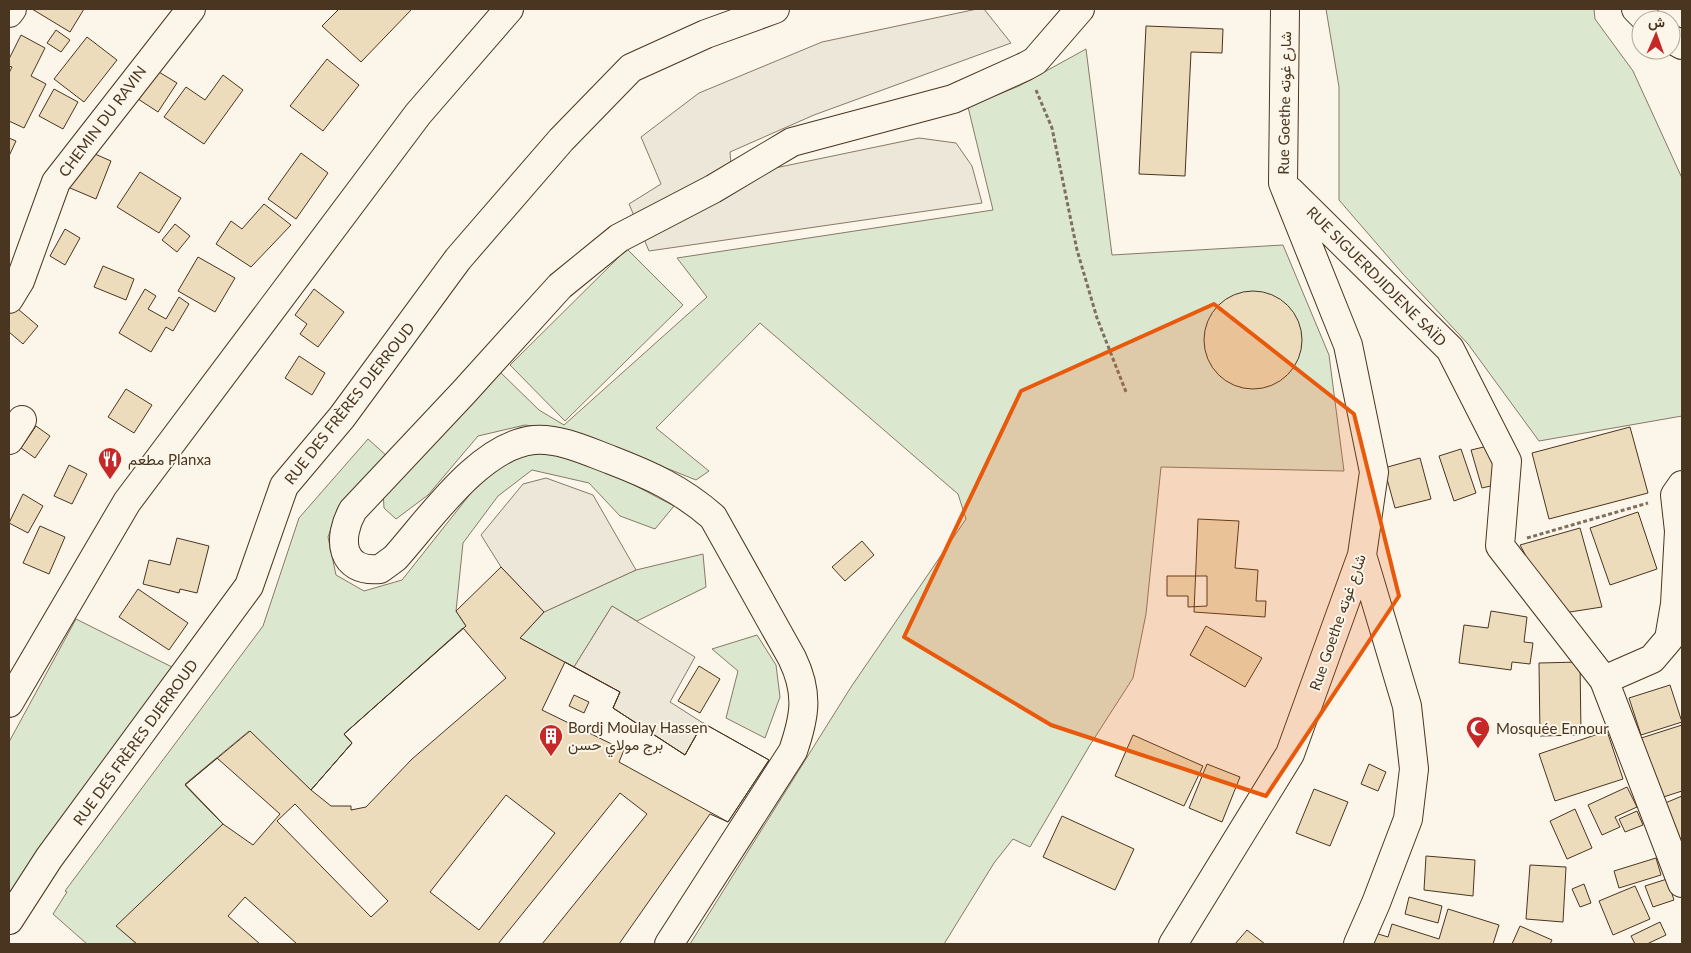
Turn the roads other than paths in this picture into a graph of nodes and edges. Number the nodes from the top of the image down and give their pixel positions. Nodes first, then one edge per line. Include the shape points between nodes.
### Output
1 (12, 9) edge
2 (191, 9) edge
3 (509, 9) edge
4 (774, 9) edge
5 (1080, 9) edge
6 (1285, 9) edge
7 (9, 13) edge
8 (1283, 183) junction
9 (9, 299) edge
10 (1679, 490) edge
11 (1362, 555) junction
12 (1604, 680) junction
13 (9, 703) edge
14 (1682, 883) edge
15 (9, 920) edge
16 (669, 944) edge
17 (1173, 944) edge
18 (1358, 944) edge

1 - 7 street
2 - 9 street, CHEMIN DU RAVIN via 56,182 20,281
3 - 13 street via 418,114 127,502
4 - 15 street, RUE DES FRÈRES DJERROUD via 706,34 631,68 561,140 458,259 342,417 284,486 249,586 49,858
5 - 16 street via 1035,61 1026,66 954,99 792,142 713,189 619,238 560,286 352,510 346,522 345,547 350,561 356,567 380,569 395,558 477,467 498,452 534,440 582,448 656,477 695,501 712,517 801,676 804,700 802,725 793,751
6 - 8 street, Rue Goethe شارع غوته
8 - 11 street, Rue Goethe شارع غوته via 1348,345 1374,472
8 - 12 street, RUE SIGUERDJIDJENE SAÏD via 1450,349 1507,461 1500,546
10 - 12 street via 1675,604 1669,639 1652,659
11 - 17 street, Rue Goethe شارع غوته via 1290,754
11 - 18 street via 1408,706 1414,770 1408,819
12 - 14 street

